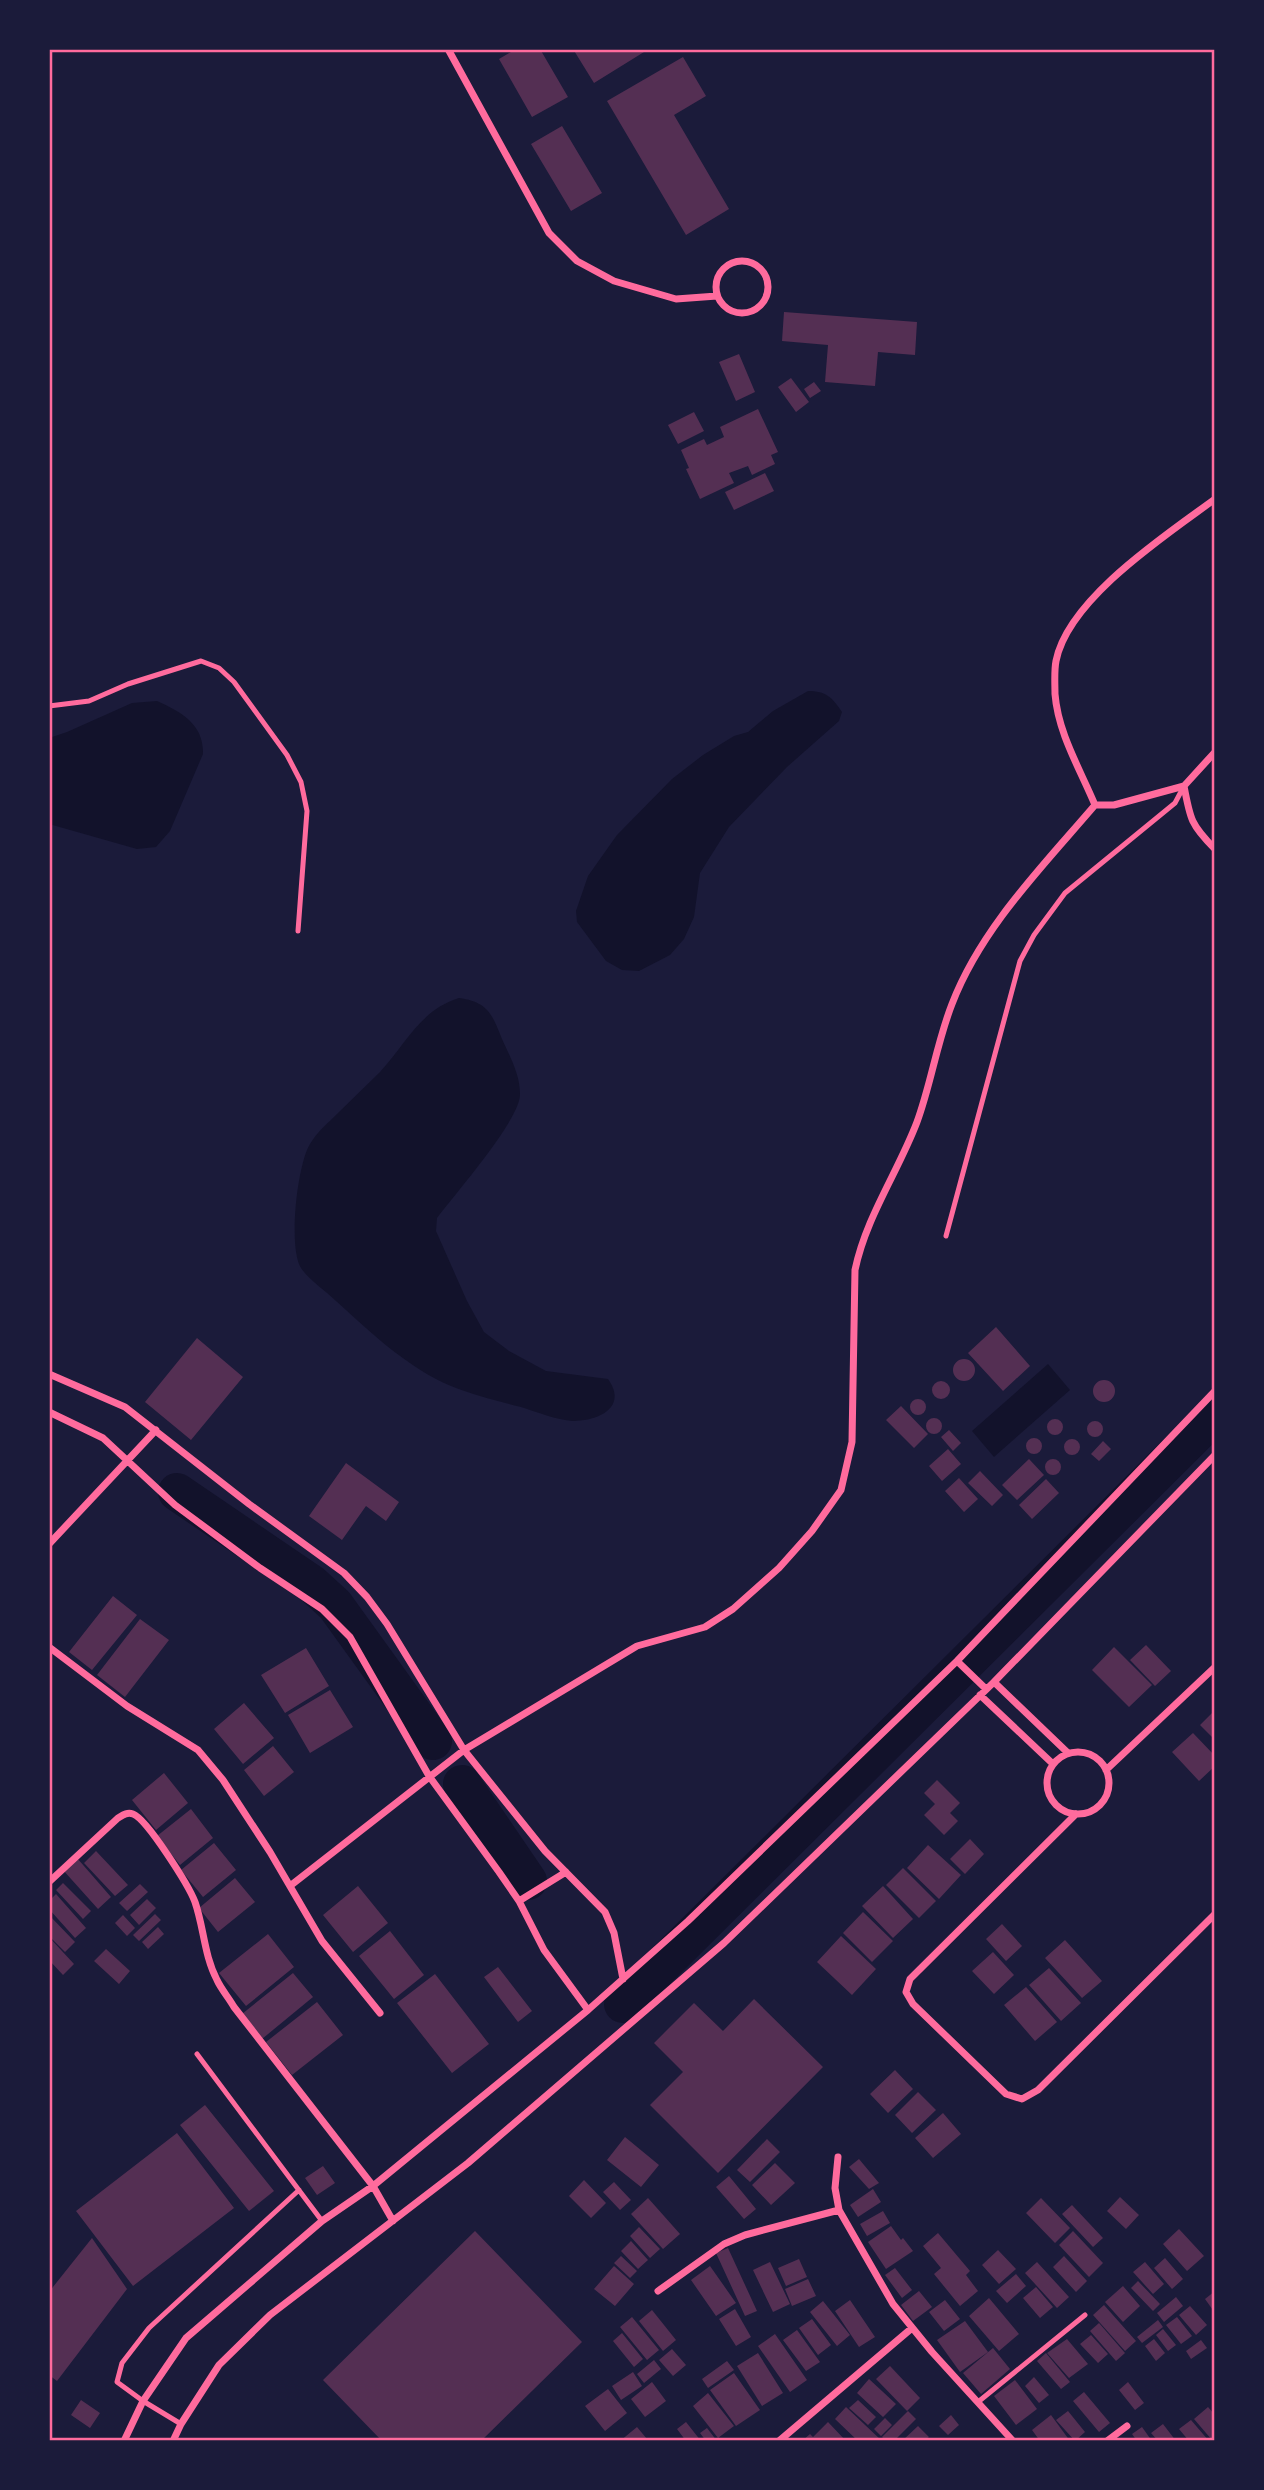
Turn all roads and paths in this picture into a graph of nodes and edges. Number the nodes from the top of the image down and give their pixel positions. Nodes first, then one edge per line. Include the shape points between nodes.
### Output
1 (448, 49) edge
2 (717, 296) junction
3 (1215, 499) edge
4 (49, 706) edge
5 (1215, 752) edge
6 (1184, 786) junction
7 (1095, 805) junction
8 (1215, 849) edge
9 (298, 931) dead end
10 (946, 1236) dead end
11 (49, 1374) edge
12 (1215, 1391) edge
13 (49, 1412) edge
14 (156, 1430) junction
15 (1215, 1455) edge
16 (127, 1460) junction
17 (49, 1544) edge
18 (49, 1647) edge
19 (959, 1663) junction
20 (1215, 1667) edge
21 (994, 1682) junction
22 (983, 1692) junction
23 (464, 1749) junction
24 (1068, 1754) junction
25 (1053, 1764) junction
26 (1106, 1770) junction
27 (429, 1776) junction
28 (1076, 1814) junction
29 (566, 1872) junction
30 (49, 1882) edge
31 (290, 1886) junction
32 (519, 1901) junction
33 (1215, 1914) edge
34 (623, 1979) junction
35 (588, 2010) junction
36 (380, 2013) dead end
37 (197, 2054) dead end
38 (838, 2157) dead end
39 (373, 2186) junction
40 (299, 2190) junction
41 (839, 2210) junction
42 (322, 2221) junction
43 (393, 2221) junction
44 (658, 2291) dead end
45 (1085, 2315) dead end
46 (912, 2328) junction
47 (143, 2402) junction
48 (978, 2402) junction
49 (181, 2424) junction
50 (1127, 2426) dead end
51 (124, 2441) edge
52 (173, 2441) edge
53 (779, 2441) edge
54 (1013, 2441) edge
55 (1107, 2441) edge

1 - 2 street via 549,233 577,261 614,281 676,299
2 - 2 street via 718,277 730,264 748,261 764,271 769,288 762,305 746,314 728,310
3 - 7 street via 1097,593 1071,625 1056,661 1055,695 1063,734
4 - 9 lane via 89,701 201,661 219,668 234,682 301,782 307,811
5 - 6 street
6 - 7 street via 1114,805
6 - 8 street via 1189,818
6 - 10 lane via 1175,803 1065,893 1020,961
7 - 23 street via 1001,918 970,968 953,1002 917,1121 860,1244 855,1270 852,1442 841,1490 779,1568 733,1609 705,1627 637,1646
11 - 14 street via 125,1407
12 - 19 street
13 - 16 street via 103,1438
14 - 16 street
14 - 23 street via 344,1573 387,1624
15 - 21 street
16 - 17 street
16 - 27 street via 175,1505 322,1609 350,1637
18 - 31 street via 127,1706 198,1751 223,1780
19 - 22 street
19 - 34 street
20 - 26 street
21 - 22 street
21 - 24 street
22 - 25 street
22 - 43 street via 724,1943 468,2163
23 - 27 street
23 - 29 street
24 - 25 street
24 - 26 street via 1091,1755
25 - 28 street via 1048,1792 1059,1807
26 - 28 street via 1109,1780 1104,1800 1087,1813
27 - 31 street
27 - 32 street
28 - 33 street via 910,1979 906,1992 1006,2094 1022,2099 1038,2090
29 - 32 street
29 - 34 street via 605,1912
30 - 39 street via 118,1818 127,1813 148,1825 193,1898 217,1981
31 - 36 street via 322,1941
32 - 35 street via 544,1950
34 - 35 street
35 - 39 street
37 - 40 lane
38 - 41 street via 835,2188
39 - 42 street
39 - 43 street
40 - 42 lane
40 - 47 lane via 149,2328 122,2363 117,2382
41 - 44 street via 724,2244
41 - 46 street via 893,2304
42 - 47 street via 186,2338
43 - 49 street via 262,2324 219,2365
45 - 48 lane
46 - 48 street
46 - 53 street
47 - 49 lane
47 - 51 street
48 - 54 street
49 - 52 street
50 - 55 street

